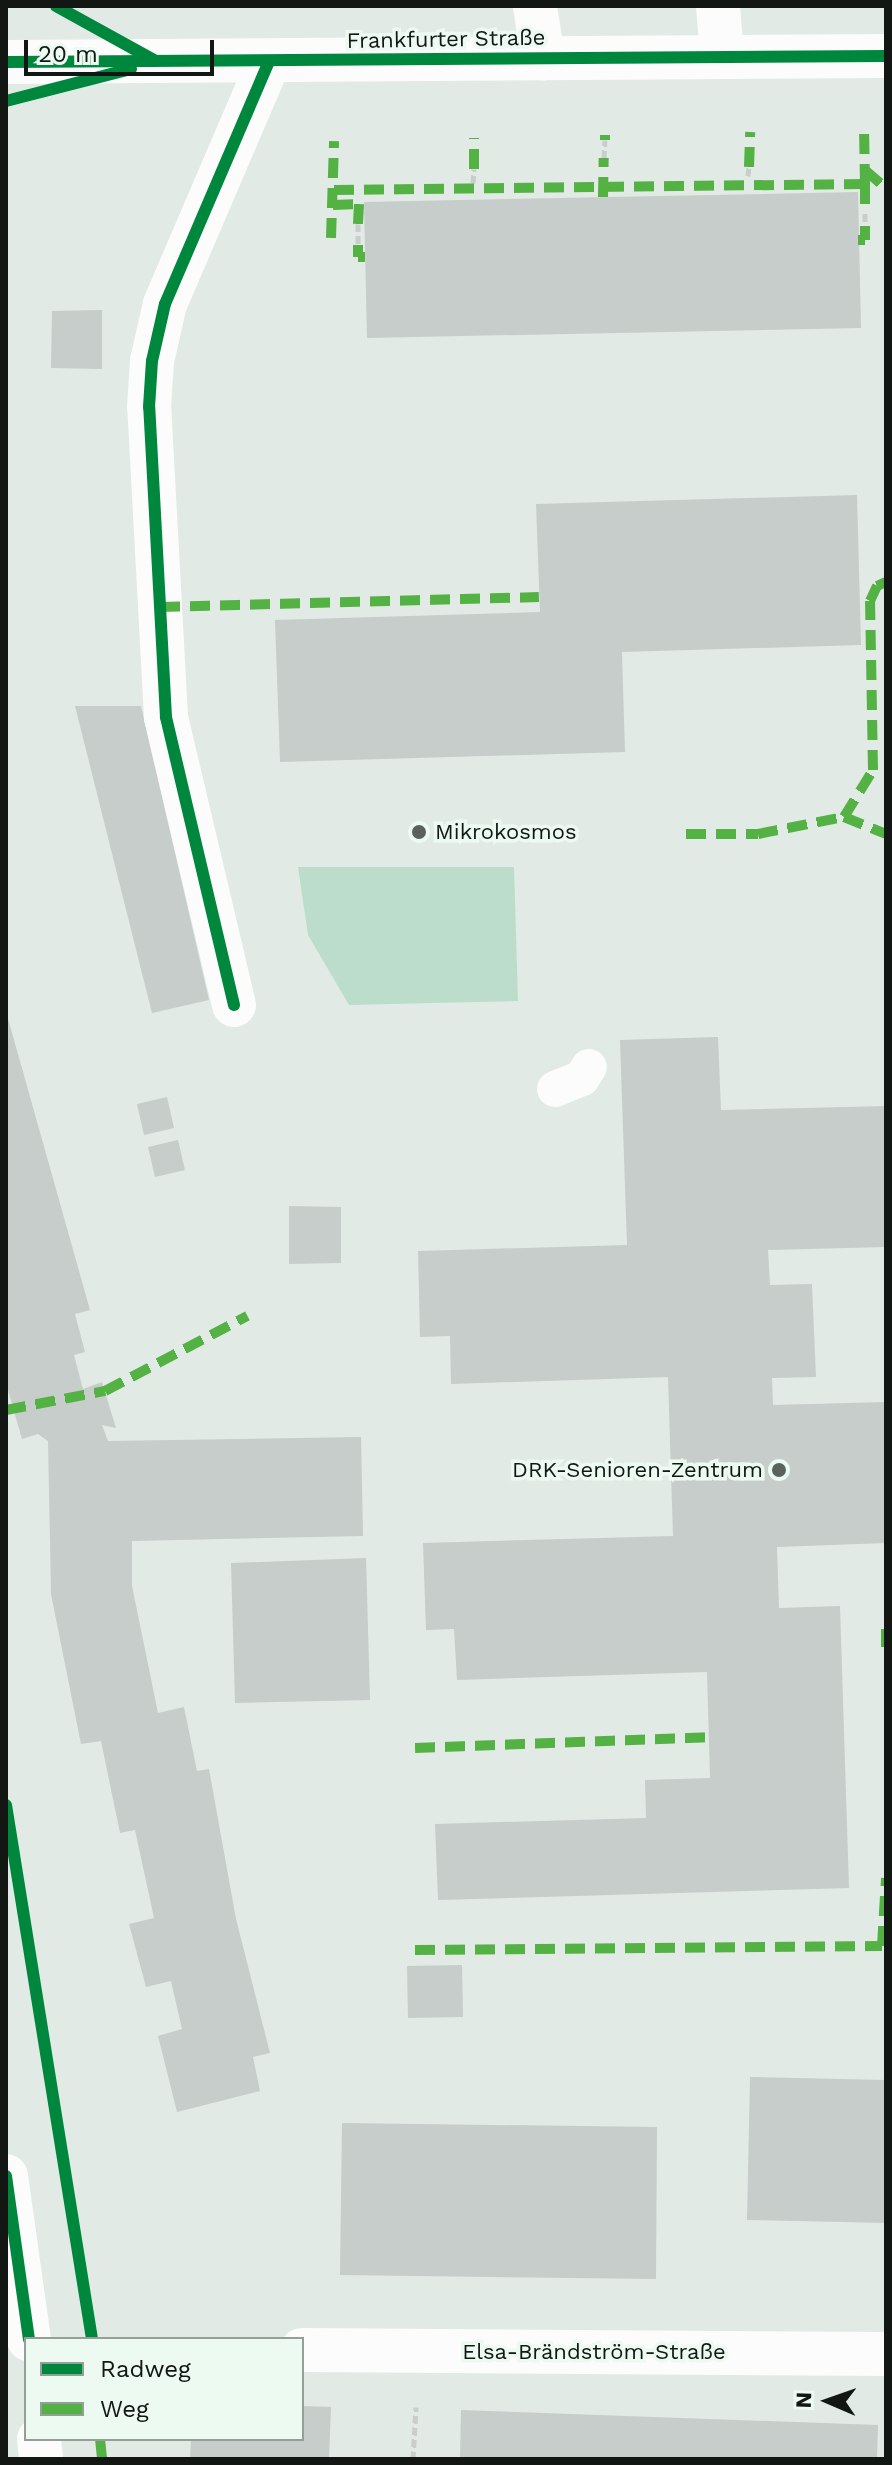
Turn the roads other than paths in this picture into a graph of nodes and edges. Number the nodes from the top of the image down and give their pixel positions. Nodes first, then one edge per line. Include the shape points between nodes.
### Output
1 (535, 6) edge
2 (718, 6) edge
3 (722, 56) junction
4 (886, 56) edge
5 (543, 58) junction
6 (269, 61) junction
7 (6, 62) edge
8 (234, 1005) dead end
9 (589, 1067) dead end
10 (555, 1089) dead end
11 (6, 2176) edge
12 (29, 2337) edge
13 (304, 2350) edge
14 (886, 2354) edge

1 - 5 street, Frankfurter Straße
2 - 3 street
3 - 4 street, Frankfurter Straße
3 - 5 street, Frankfurter Straße
5 - 6 street, Frankfurter Straße
6 - 7 street, Frankfurter Straße
6 - 8 street via 165,304 152,361 149,407 166,717
9 - 10 lane via 582,1078
11 - 12 street
13 - 14 street, Elsa-Brändström-Straße

